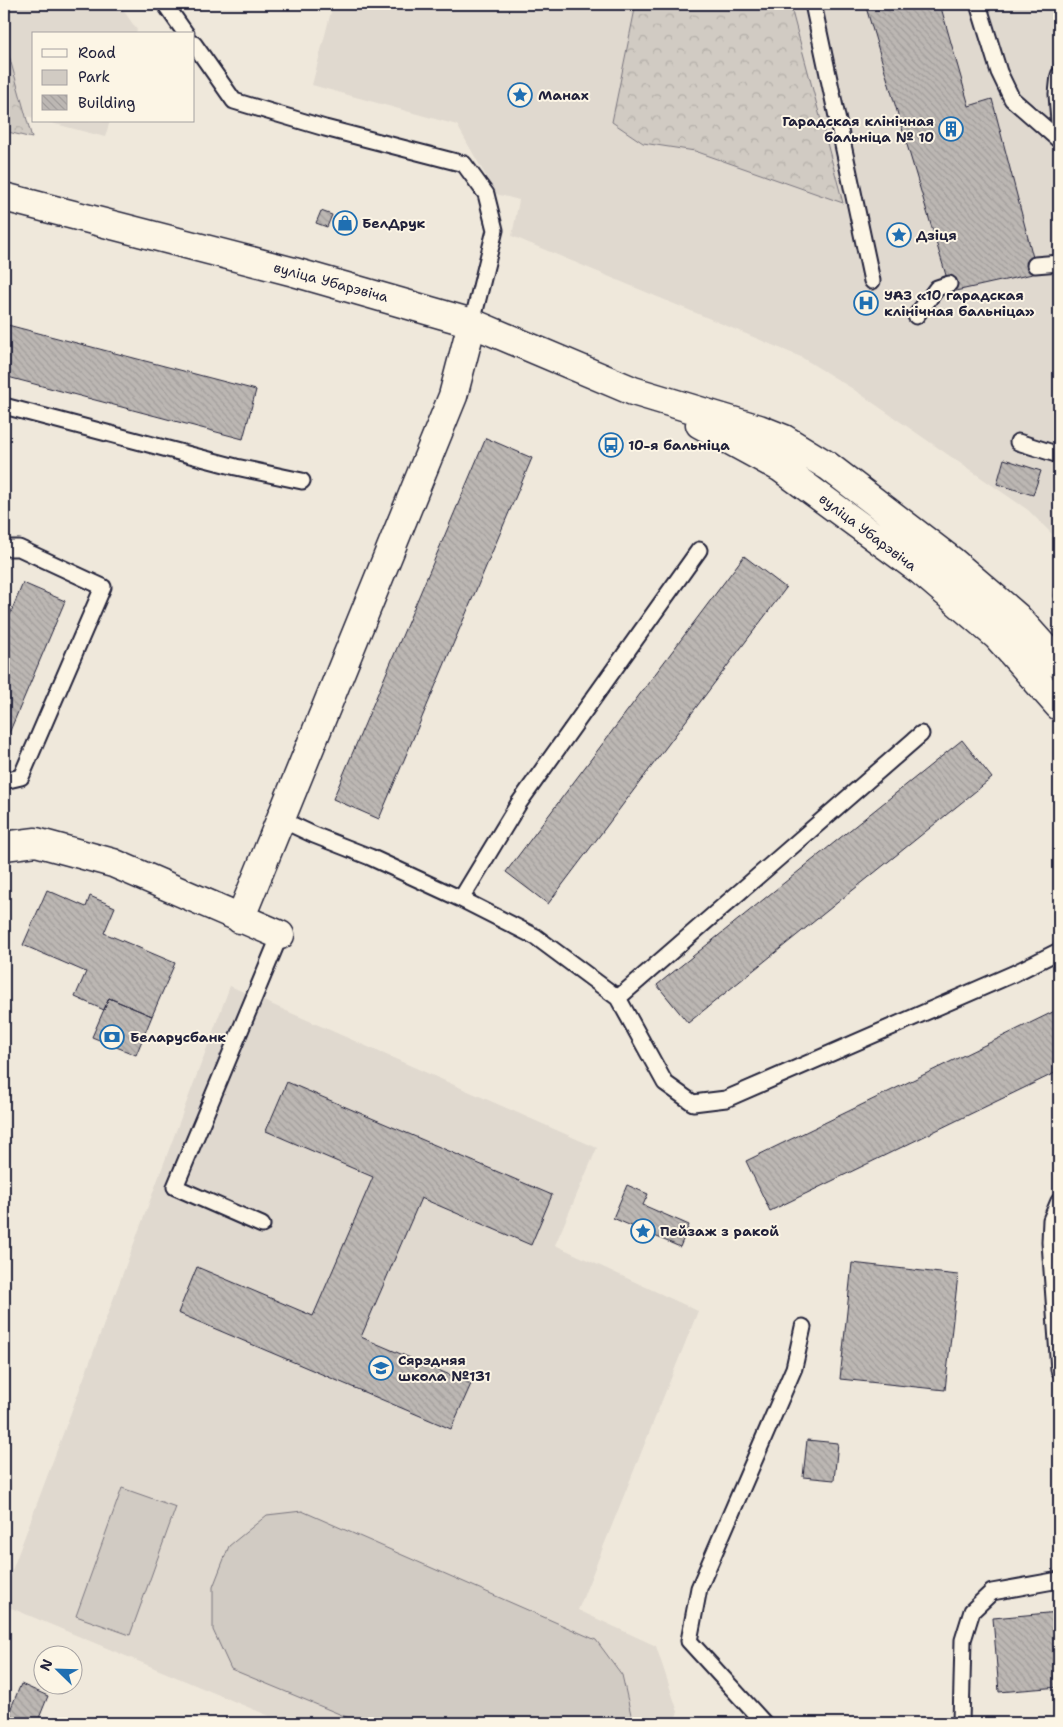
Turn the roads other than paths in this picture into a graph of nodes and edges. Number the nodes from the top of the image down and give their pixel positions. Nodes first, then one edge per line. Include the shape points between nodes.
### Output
1 (165, 4) edge
2 (813, 4) edge
3 (978, 4) edge
4 (185, 32) edge
5 (195, 45) edge
6 (1059, 75) edge
7 (1059, 122) edge
8 (1059, 140) edge
9 (4, 197) edge
10 (1059, 263) edge
11 (1035, 266) dead end
12 (872, 281) dead end
13 (949, 284) dead end
14 (916, 316) dead end
15 (472, 323) junction
16 (648, 397) junction
17 (4, 406) edge
18 (1018, 442) dead end
19 (1059, 455) edge
20 (302, 481) dead end
21 (4, 548) edge
22 (699, 550) dead end
23 (1059, 664) edge
24 (1059, 706) edge
25 (921, 734) dead end
26 (4, 781) edge
27 (280, 819) junction
28 (4, 846) edge
29 (461, 898) junction
30 (240, 919) junction
31 (280, 935) joint
32 (1059, 951) edge
33 (618, 998) junction
34 (1059, 1201) edge
35 (262, 1225) dead end
36 (803, 1327) dead end
37 (1059, 1370) edge
38 (1059, 1580) edge
39 (764, 1723) edge
40 (961, 1723) edge

1 - 4 lane
2 - 12 lane
3 - 8 lane via 999,72 1012,99
5 - 15 lane via 234,101 464,164 486,194 495,230
6 - 7 lane
9 - 15 main road, вуліца Убарэвіча via 294,272
10 - 11 lane
13 - 14 lane via 937,288
15 - 16 main road, вуліца Убарэвіча
15 - 27 main road via 453,396
16 - 23 main road, вуліца Убарэвіча via 759,429 784,439 828,466 952,561 1016,617
16 - 24 main road, вуліца Убарэвіча via 780,468 921,571 997,636
17 - 20 lane via 236,467
18 - 19 lane
21 - 26 lane via 20,548 103,587 21,777
22 - 29 lane via 519,804
25 - 33 lane
27 - 29 lane
27 - 30 main road
28 - 30 main road via 36,842 113,863
29 - 33 lane via 536,937
30 - 31 main road
31 - 35 lane via 175,1187
32 - 33 lane via 726,1098 694,1103 665,1083
34 - 37 lane via 1051,1220 1050,1242
36 - 39 lane via 794,1368 699,1588 689,1641
38 - 40 lane via 992,1592 972,1611 963,1640

